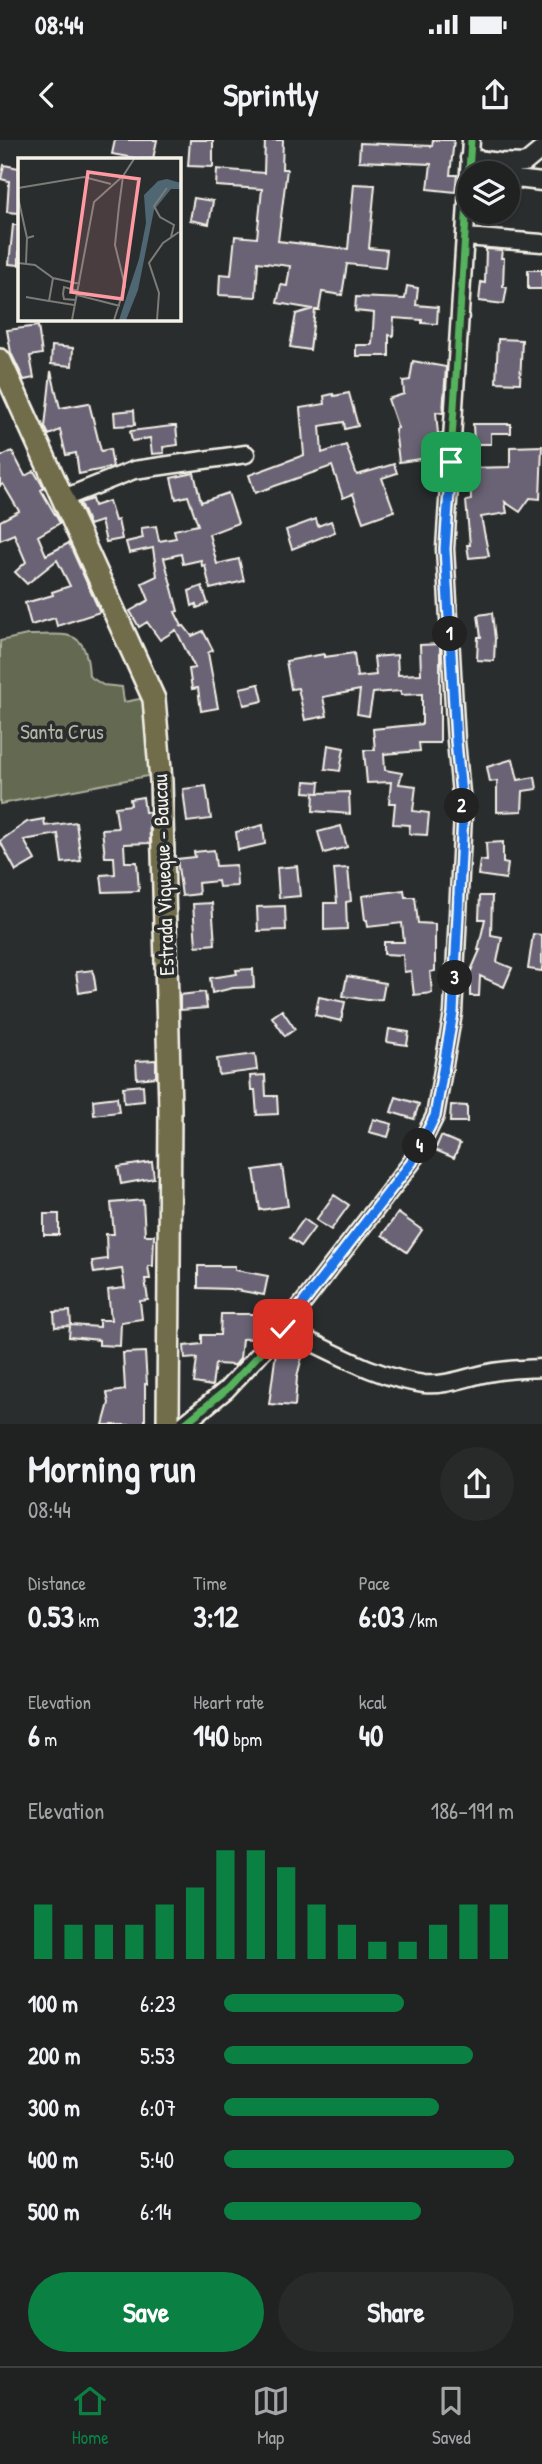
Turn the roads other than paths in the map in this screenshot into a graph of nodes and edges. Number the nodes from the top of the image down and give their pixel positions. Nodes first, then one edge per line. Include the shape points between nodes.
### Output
1 (471, 140) edge
2 (542, 149) edge
3 (469, 158) junction
4 (492, 161) edge
5 (520, 163) edge
6 (520, 179) edge
7 (542, 182) edge
8 (465, 237) junction
9 (542, 243) edge
10 (0, 360) edge
11 (246, 454) dead end
12 (64, 498) junction
13 (283, 1329) junction
14 (542, 1368) edge
15 (168, 1424) edge
16 (183, 1424) edge

1 - 3 street
2 - 5 street
3 - 4 street
3 - 8 street
6 - 7 street
8 - 9 street
8 - 13 street via 445,549 463,815 453,1013 435,1116 412,1162
10 - 12 main road, Estrada Viqueque - Baucau
11 - 12 street via 134,470
12 - 15 main road, Estrada Viqueque - Baucau via 154,699 162,781 170,1108
13 - 14 street via 364,1366 425,1384
13 - 16 street via 226,1390

